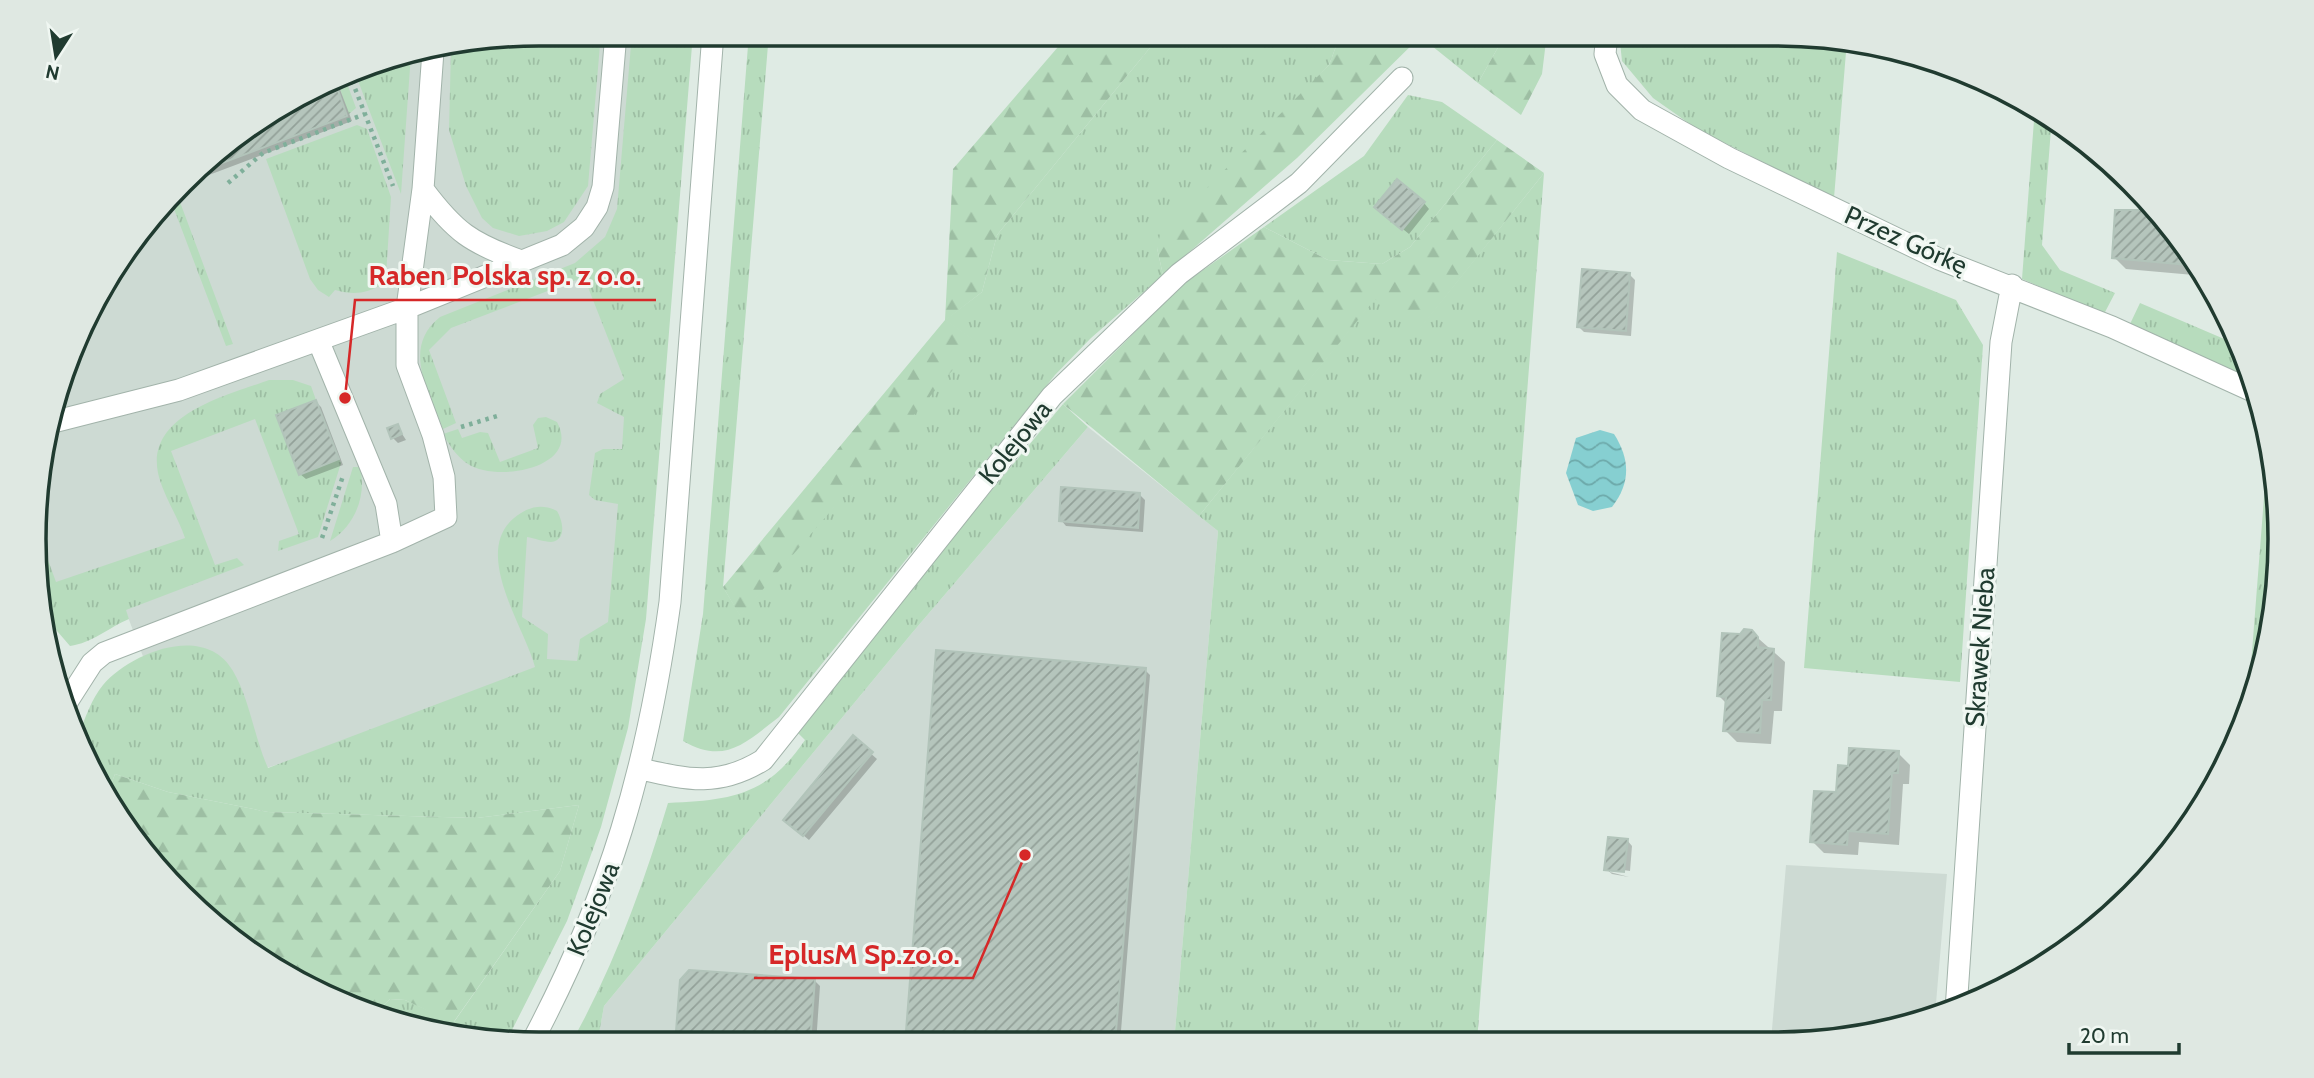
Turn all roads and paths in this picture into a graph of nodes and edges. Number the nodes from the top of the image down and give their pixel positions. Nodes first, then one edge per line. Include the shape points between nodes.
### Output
1 (615, 46) edge
2 (712, 46) edge
3 (1606, 46) edge
4 (432, 57) edge
5 (1402, 78) dead end
6 (353, 82) edge
7 (365, 114) junction
8 (228, 183) dead end
9 (423, 189) junction
10 (397, 197) dead end
11 (521, 261) junction
12 (2012, 285) junction
13 (407, 308) junction
14 (318, 340) junction
15 (2244, 387) edge
16 (497, 416) dead end
17 (60, 421) edge
18 (454, 427) dead end
19 (347, 465) dead end
20 (321, 541) dead end
21 (392, 542) junction
22 (71, 695) edge
23 (640, 769) junction
24 (1957, 998) edge
25 (537, 1032) edge

1 - 11 street via 603,187 597,207 584,227 562,245
2 - 23 street, Kolejowa via 670,602
3 - 12 street, Przez Górkę via 1617,85 1642,110 1729,158 1939,259
4 - 9 street
5 - 23 street, Kolejowa via 1298,183 1179,274 1052,396 763,760 740,774 716,779
6 - 7 path
7 - 8 path via 263,153
7 - 10 path
9 - 11 street via 448,223
9 - 13 street
11 - 13 street
12 - 15 street, Przez Górkę
12 - 24 street, Skrawek Nieba via 2001,342
13 - 14 street
13 - 21 street via 407,365 444,477 446,517
14 - 17 street via 179,390
14 - 21 street via 383,493 392,522
16 - 18 path
19 - 20 path
21 - 22 street via 104,653
23 - 25 street, Kolejowa via 593,913

